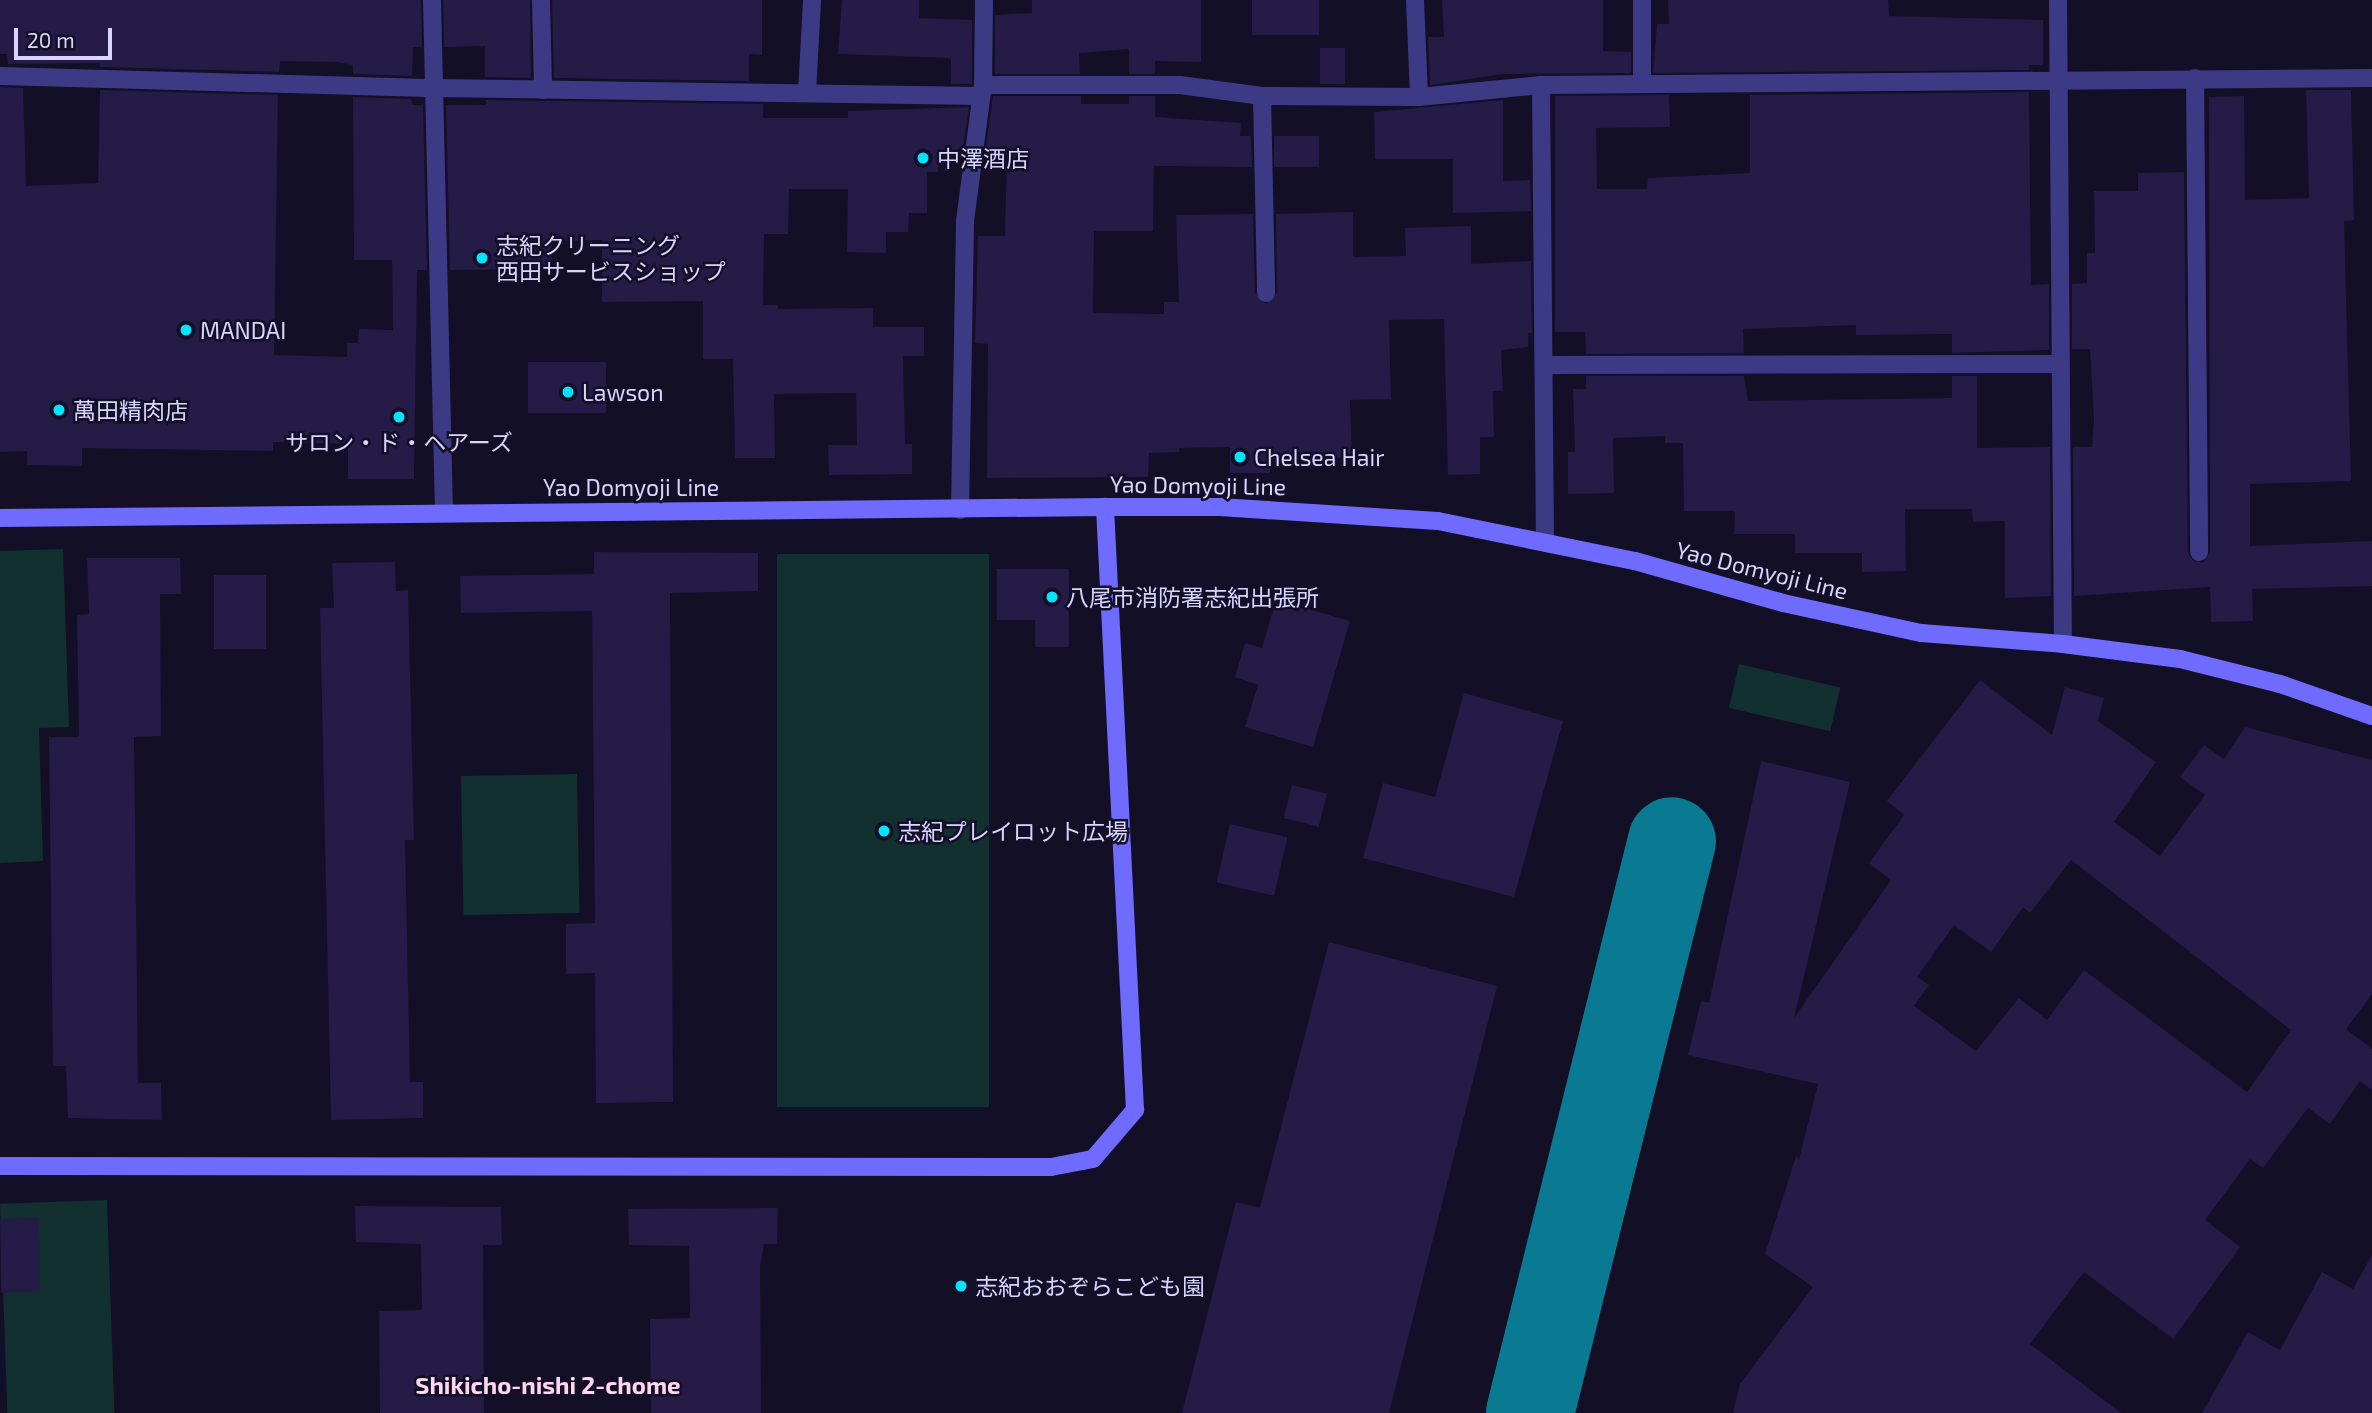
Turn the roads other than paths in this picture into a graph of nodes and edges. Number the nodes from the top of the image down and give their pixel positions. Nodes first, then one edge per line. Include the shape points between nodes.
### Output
1 (432, 0) edge
2 (541, 0) edge
3 (812, 0) edge
4 (984, 0) edge
5 (1415, 0) edge
6 (1642, 0) edge
7 (2058, 0) edge
8 (0, 76) edge
9 (2195, 78) junction
10 (2372, 78) edge
11 (2058, 79) junction
12 (1642, 83) junction
13 (1541, 85) junction
14 (435, 89) junction
15 (543, 90) junction
16 (982, 90) junction
17 (807, 93) junction
18 (1262, 96) junction
19 (1419, 97) junction
20 (1266, 293) dead end
21 (2060, 364) junction
22 (1545, 365) junction
23 (1105, 507) junction
24 (960, 510) junction
25 (444, 512) junction
26 (0, 518) edge
27 (1545, 541) junction
28 (2199, 552) dead end
29 (2063, 644) junction
30 (2372, 716) edge
31 (0, 1166) edge

1 - 14 street
2 - 15 street
3 - 17 street
4 - 16 street
5 - 19 street
6 - 12 street
7 - 11 street
8 - 14 street
9 - 10 street
9 - 11 street
9 - 28 street
11 - 12 street
11 - 21 street
12 - 13 street
13 - 19 street
13 - 22 street
14 - 15 street
14 - 25 street
15 - 17 street
16 - 17 street
16 - 18 street via 1180,85
16 - 24 street via 965,221
18 - 19 street
18 - 20 street
21 - 22 street
21 - 29 street
22 - 27 street
23 - 24 main road, Yao Domyoji Line
23 - 27 main road, Yao Domyoji Line via 1220,507 1438,521
23 - 31 main road via 1135,1110 1093,1159 1051,1167
24 - 25 main road, Yao Domyoji Line
25 - 26 main road, Yao Domyoji Line
27 - 29 main road, Yao Domyoji Line via 1783,603 1921,633
29 - 30 main road, Yao Domyoji Line via 2180,659 2280,684

